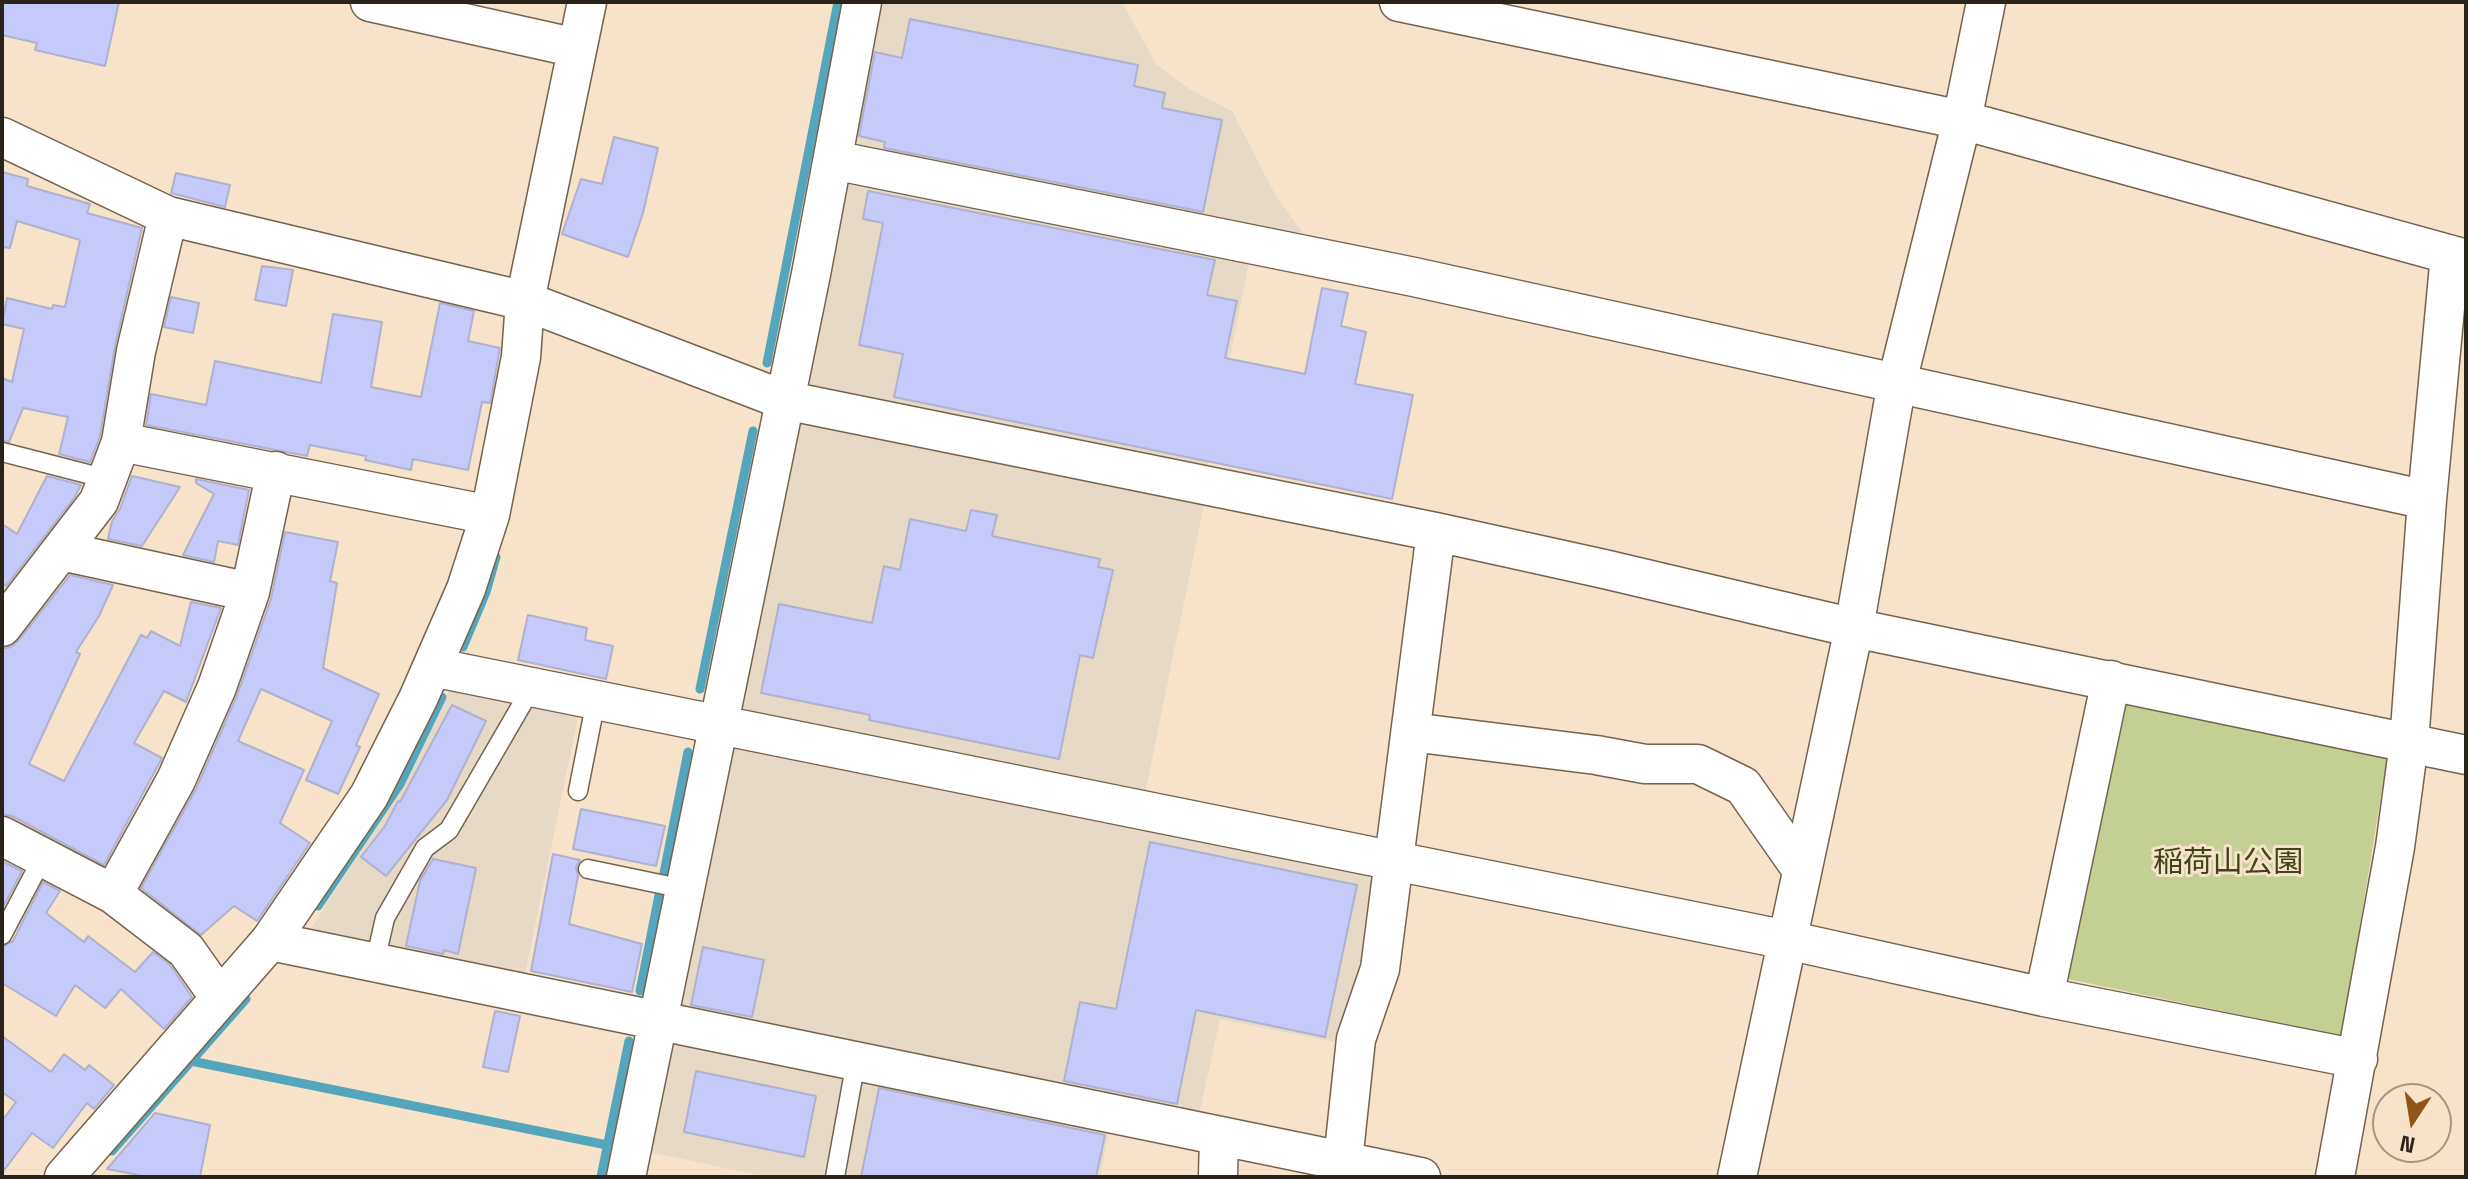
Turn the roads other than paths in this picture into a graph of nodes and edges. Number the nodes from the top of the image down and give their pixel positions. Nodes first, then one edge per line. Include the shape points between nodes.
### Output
1 (370, 2) edge
2 (587, 2) edge
3 (862, 2) edge
4 (1399, 2) edge
5 (1986, 2) edge
6 (577, 48) junction
7 (1962, 120) junction
8 (2, 137) edge
9 (833, 160) junction
10 (168, 216) junction
11 (2458, 257) edge
12 (525, 301) junction
13 (1897, 382) junction
14 (784, 400) junction
15 (121, 442) junction
16 (2, 452) edge
17 (276, 471) junction
18 (107, 479) junction
19 (2427, 500) junction
20 (490, 515) junction
21 (1436, 532) junction
22 (61, 551) junction
23 (250, 592) junction
24 (4, 620) edge
25 (1854, 628) junction
26 (432, 667) junction
27 (2111, 680) junction
28 (532, 687) junction
29 (596, 700) junction
30 (718, 724) junction
31 (1411, 732) junction
32 (2409, 743) junction
33 (2466, 755) edge
34 (578, 791) dead end
35 (2, 836) edge
36 (43, 857) junction
37 (1394, 861) junction
38 (588, 869) dead end
39 (1802, 870) junction
40 (684, 889) junction
41 (113, 894) junction
42 (2, 935) edge
43 (1787, 940) junction
44 (270, 941) junction
45 (375, 962) junction
46 (2044, 997) junction
47 (220, 998) junction
48 (658, 1020) junction
49 (2358, 1059) junction
50 (856, 1061) junction
51 (1219, 1136) junction
52 (1343, 1161) junction
53 (75, 1175) edge
54 (626, 1177) edge
55 (835, 1177) edge
56 (1218, 1177) edge
57 (1421, 1177) edge
58 (1737, 1177) edge
59 (2335, 1177) edge

1 - 6 street
2 - 6 street
3 - 9 street
4 - 7 street
5 - 7 street
6 - 12 street
7 - 11 street
7 - 13 street
8 - 10 street
9 - 13 street via 1400,274
9 - 14 street
10 - 12 street
10 - 15 street
11 - 19 street
12 - 14 street
12 - 20 street via 521,357
13 - 19 street
13 - 25 street
14 - 21 street
14 - 30 street
15 - 17 street
15 - 18 street
16 - 18 lane
17 - 20 street
17 - 23 street
18 - 22 street via 99,501
19 - 32 street
20 - 26 street
21 - 25 street
21 - 31 street
22 - 23 street
22 - 24 street
23 - 41 street via 217,687 176,780
25 - 27 street
25 - 39 street
26 - 28 street
26 - 44 street via 369,796
27 - 32 street
27 - 46 street
28 - 29 street
28 - 45 lane via 449,830 425,848 385,918
29 - 30 street
29 - 34 lane
30 - 37 street
30 - 40 street
31 - 37 street
31 - 39 street via 1645,764 1698,764 1743,786
32 - 33 street
32 - 49 street
35 - 36 street
36 - 41 street
36 - 42 lane
37 - 43 street
37 - 52 street via 1380,969 1356,1039
38 - 40 lane
39 - 43 street
40 - 48 street
41 - 47 street via 186,950
43 - 46 street
43 - 58 street
44 - 45 street
44 - 47 street
45 - 48 street
46 - 49 street
47 - 53 street
48 - 50 street
48 - 54 street
49 - 59 street
50 - 51 street
50 - 55 lane
51 - 52 street
51 - 56 street
52 - 57 street

